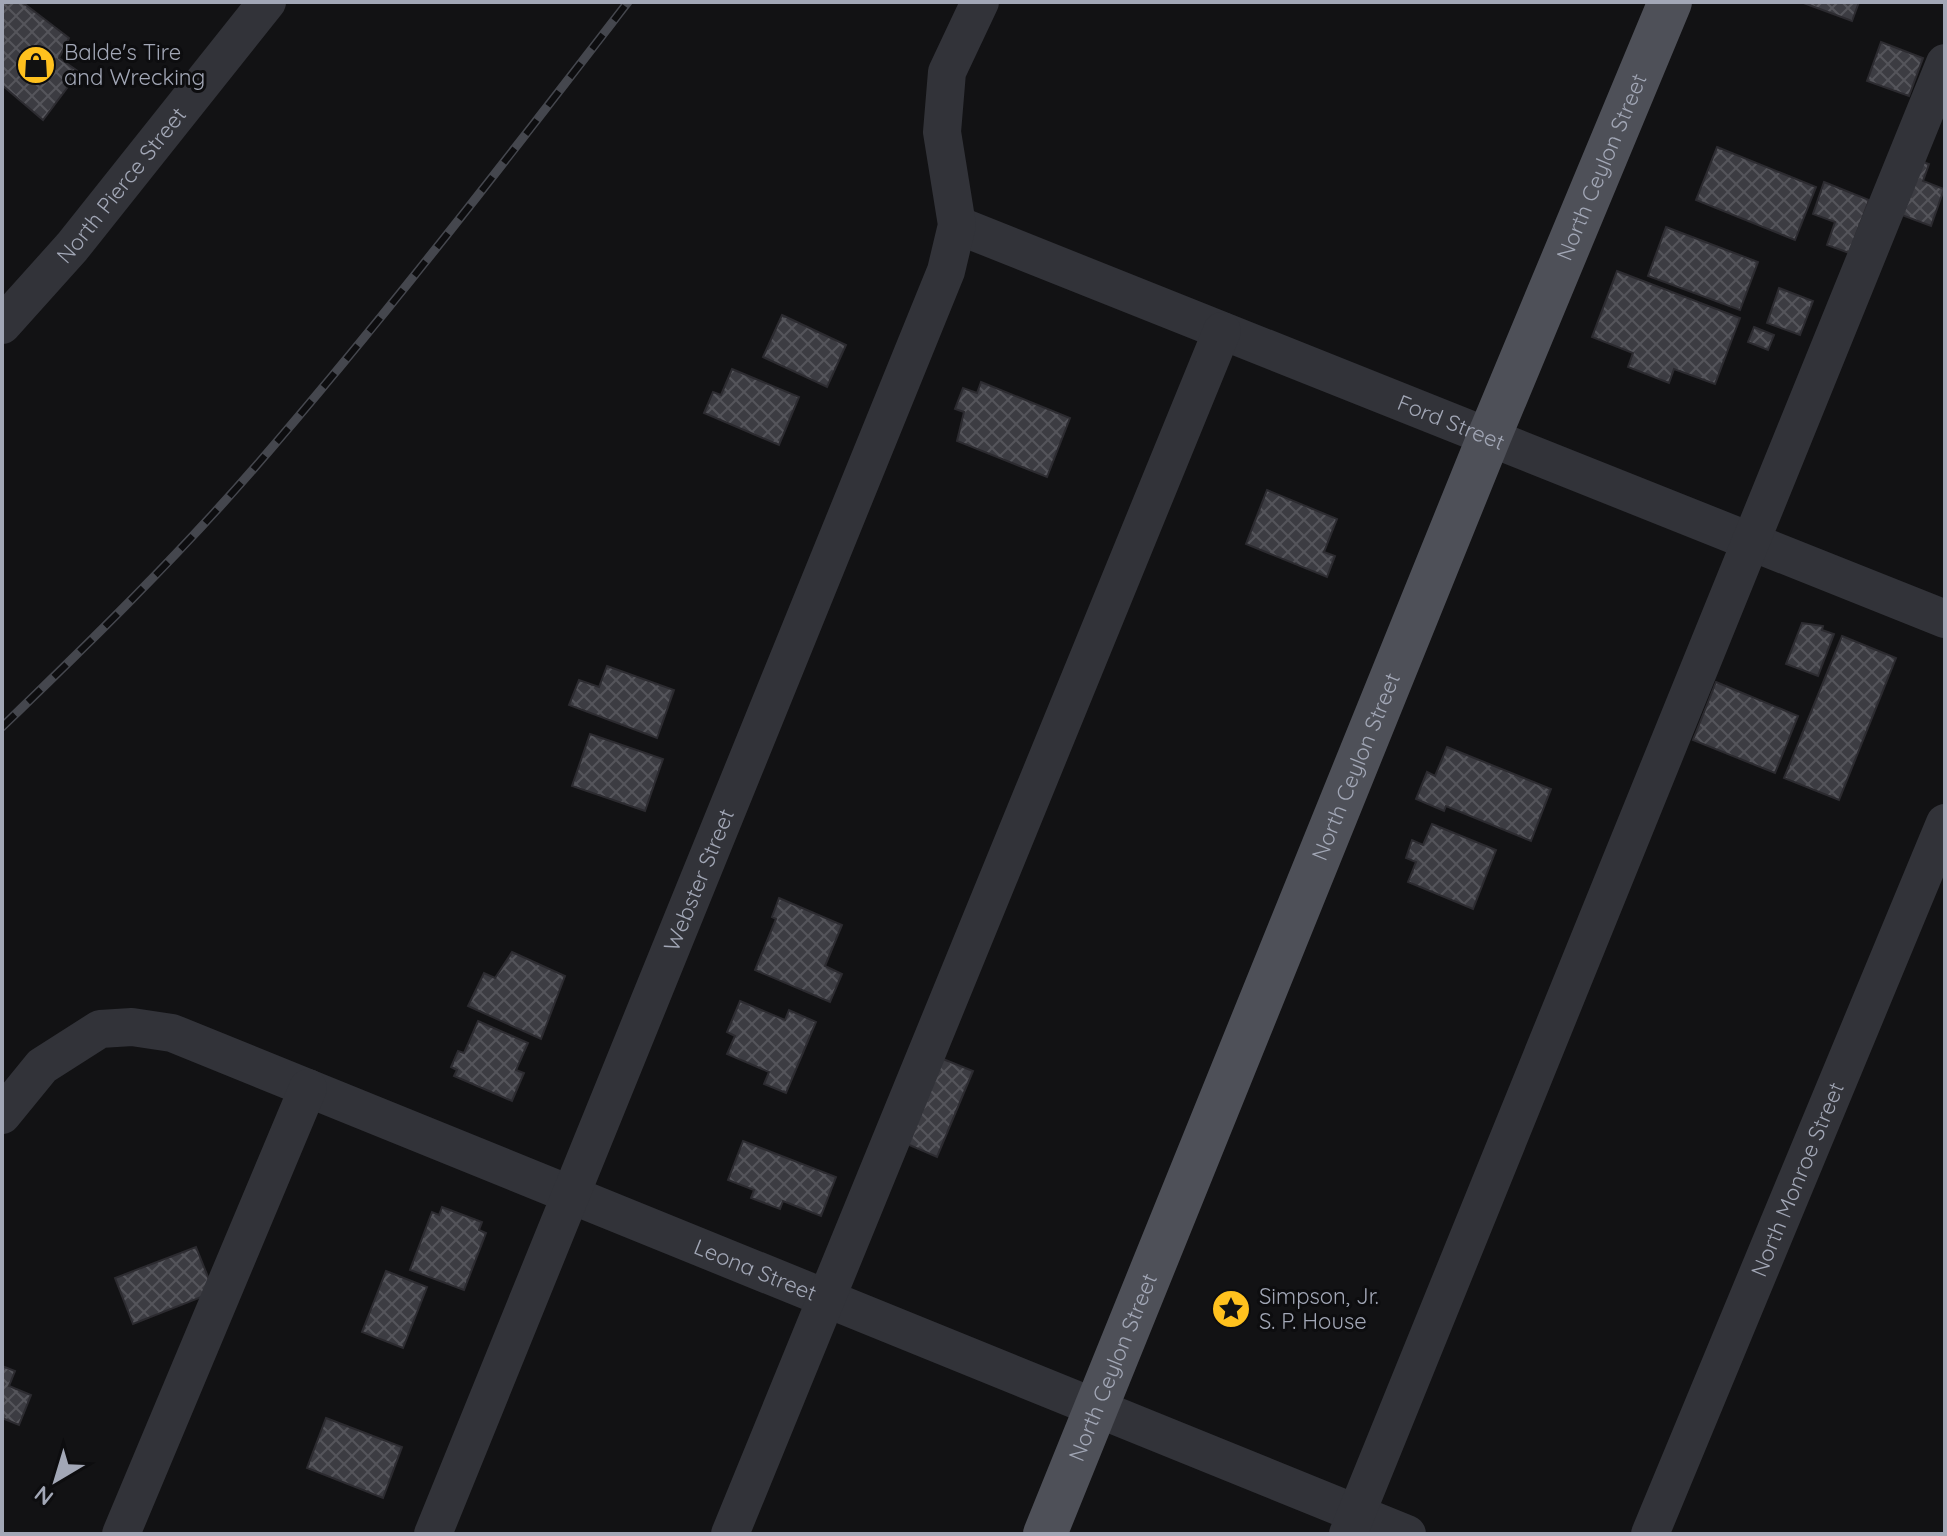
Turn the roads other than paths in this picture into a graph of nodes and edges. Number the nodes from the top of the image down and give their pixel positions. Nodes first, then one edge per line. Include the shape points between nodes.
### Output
1 (267, 2) edge
2 (980, 2) edge
3 (1670, 2) edge
4 (1945, 63) edge
5 (957, 225) junction
6 (2, 325) edge
7 (1222, 331) junction
8 (1489, 437) junction
9 (1749, 541) junction
10 (1945, 619) edge
11 (1945, 823) edge
12 (308, 1088) junction
13 (2, 1115) edge
14 (572, 1194) junction
15 (827, 1298) junction
16 (1097, 1409) junction
17 (1352, 1524) edge
18 (121, 1534) edge
19 (433, 1534) edge
20 (730, 1534) edge
21 (1045, 1534) edge
22 (1407, 1534) edge
23 (1650, 1534) edge

1 - 6 street, North Pierce Street via 72,247
2 - 5 street via 947,72 942,132
3 - 8 main road, North Ceylon Street
4 - 9 street
5 - 7 street, Ford Street
5 - 14 street, Webster Street via 946,271
7 - 8 street, Ford Street
7 - 15 street
8 - 9 street, Ford Street
8 - 16 main road, North Ceylon Street
9 - 10 street, Ford Street
9 - 17 street
11 - 23 street, North Monroe Street
12 - 13 street, Leona Street via 172,1033 100,1029 42,1066
12 - 14 street, Leona Street
12 - 18 street
14 - 15 street, Leona Street
14 - 19 street, Webster Street
15 - 16 street, Leona Street
15 - 20 street
16 - 17 street, Leona Street
16 - 21 main road, North Ceylon Street
17 - 22 street, Leona Street

